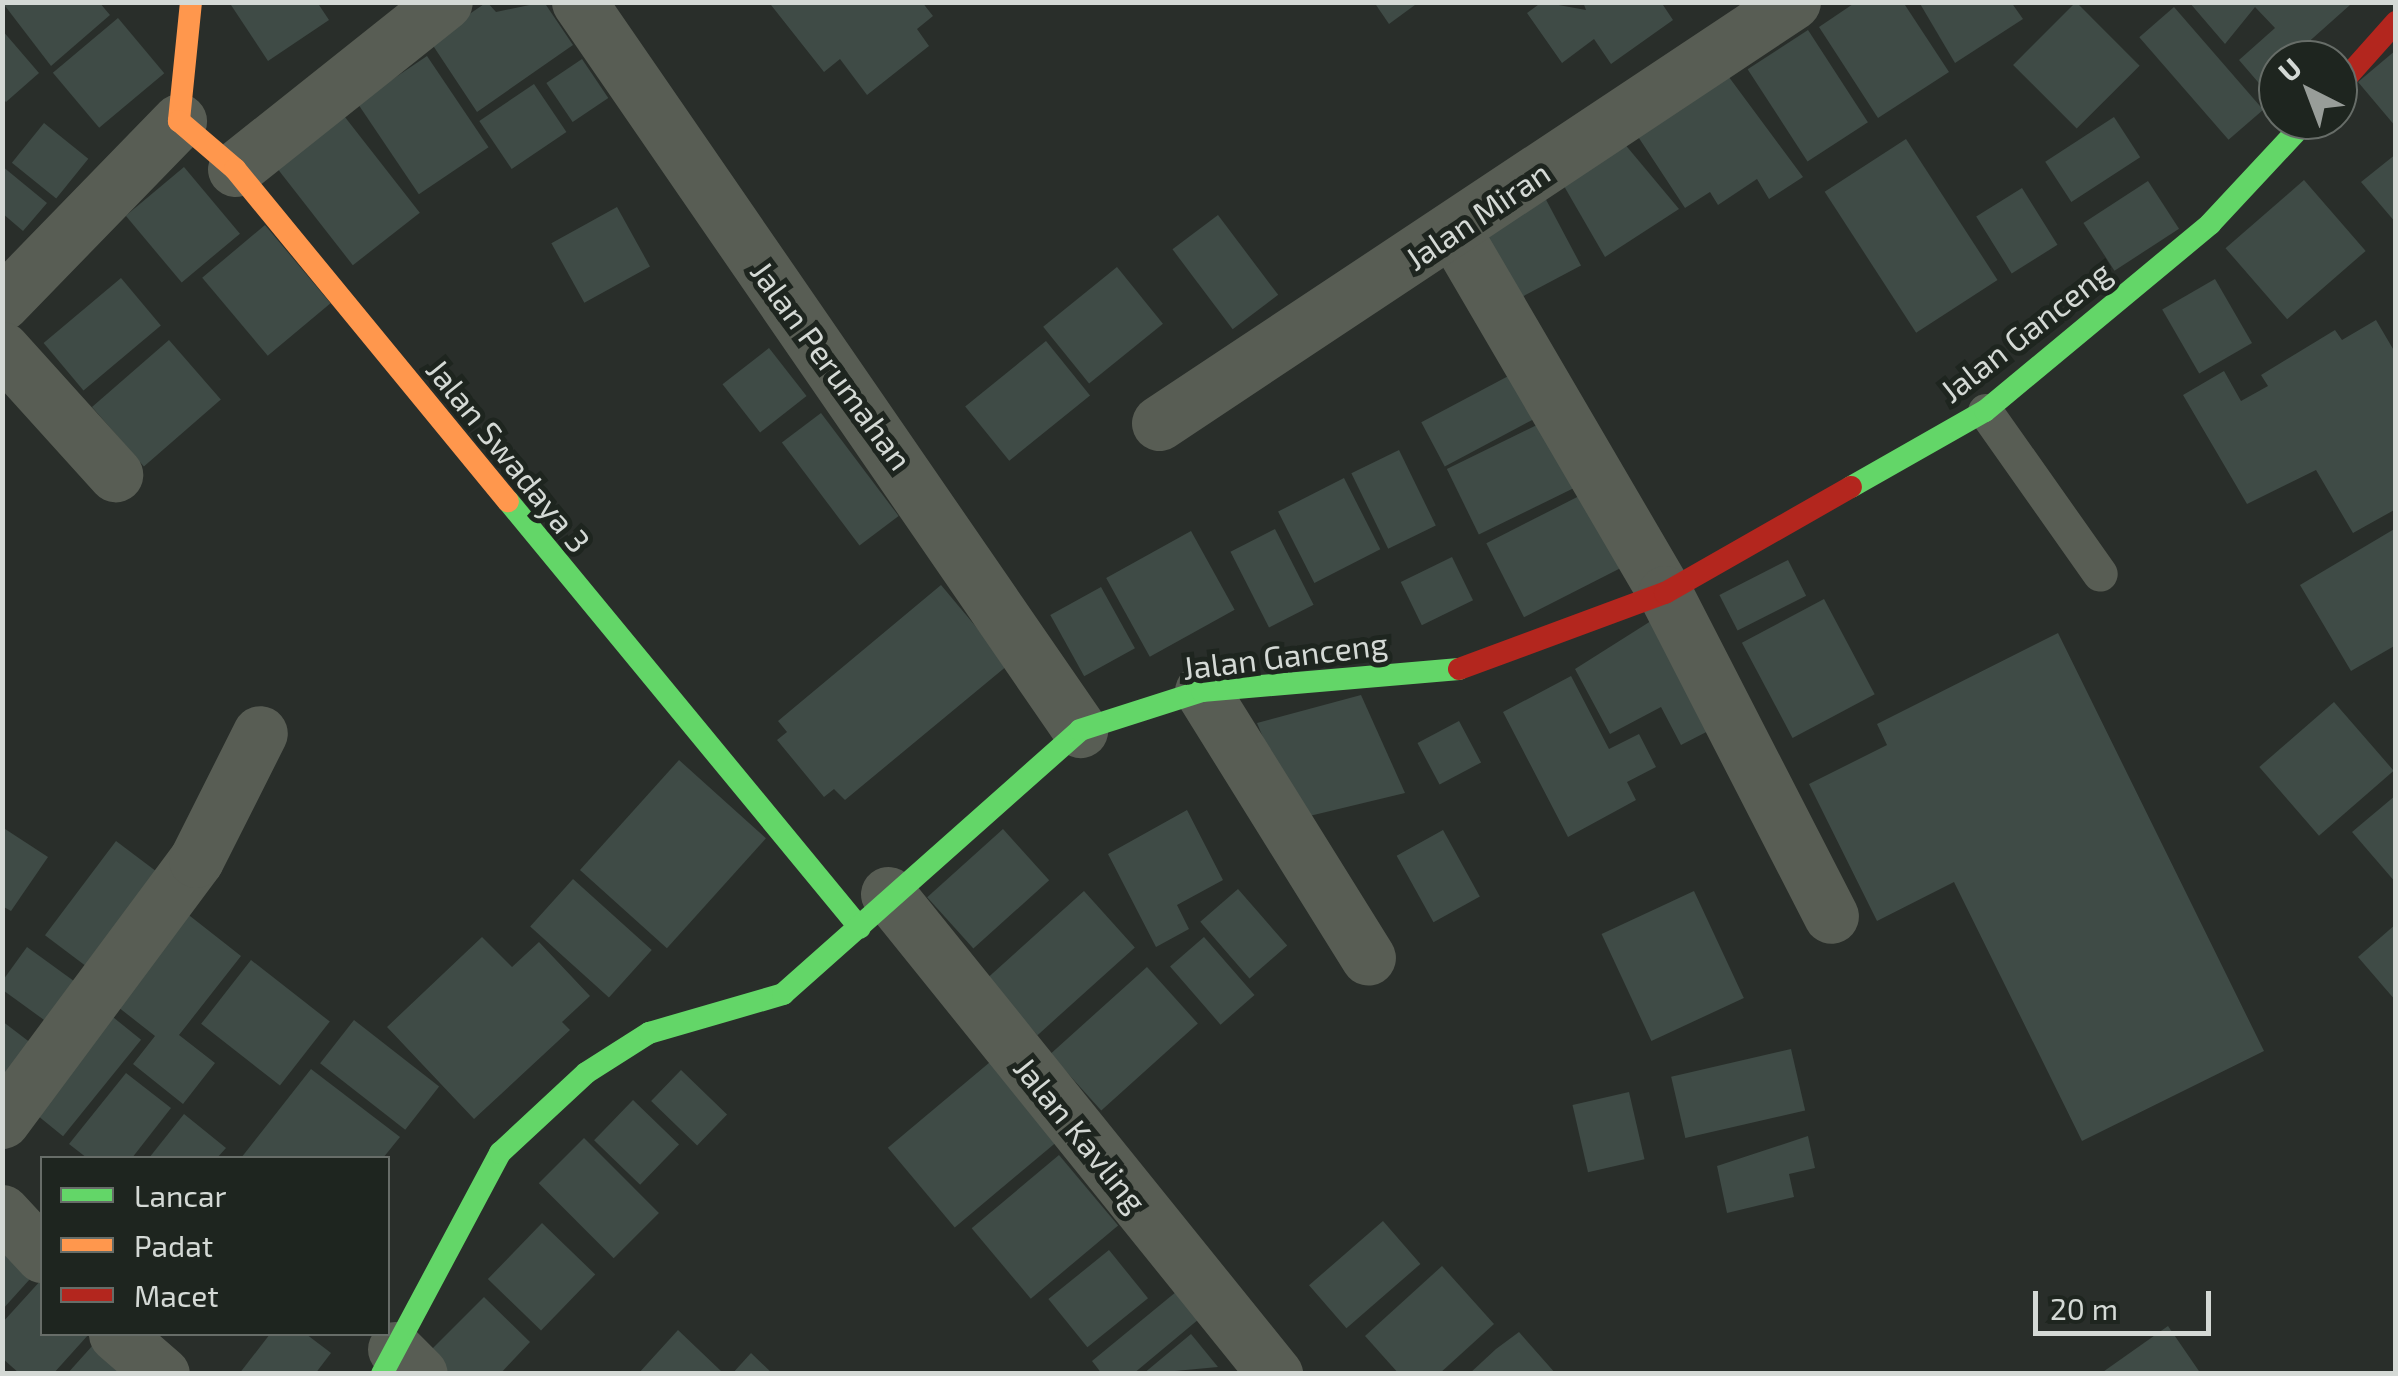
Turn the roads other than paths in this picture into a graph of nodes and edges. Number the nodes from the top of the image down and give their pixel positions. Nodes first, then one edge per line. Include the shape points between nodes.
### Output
1 (191, 2) edge
2 (445, 2) edge
3 (579, 2) edge
4 (1793, 2) edge
5 (2396, 22) edge
6 (2358, 65) edge
7 (179, 121) junction
8 (2288, 140) edge
9 (235, 169) junction
10 (1454, 232) junction
11 (2, 303) edge
12 (2, 349) edge
13 (1984, 411) junction
14 (1159, 423) dead end
15 (115, 474) dead end
16 (2100, 574) dead end
17 (1665, 593) junction
18 (1202, 691) junction
19 (1080, 730) junction
20 (260, 733) dead end
21 (874, 911) junction
22 (1831, 916) dead end
23 (1368, 958) dead end
24 (2, 1121) edge
25 (2, 1212) edge
26 (40, 1253) edge
27 (118, 1336) edge
28 (399, 1365) edge
29 (162, 1374) edge
30 (1274, 1374) edge

1 - 7 street
2 - 9 street
3 - 19 street, Jalan Perumahan
4 - 10 street, Jalan Miran
5 - 6 street
7 - 9 street, Jalan Swadaya 3
7 - 11 street
8 - 13 street, Jalan Ganceng via 2210,224
9 - 21 street, Jalan Swadaya 3
10 - 14 street, Jalan Miran
10 - 17 street
12 - 15 street
13 - 16 lane
13 - 17 street, Jalan Ganceng
17 - 18 street, Jalan Ganceng via 1468,668
17 - 22 street
18 - 19 street, Jalan Ganceng
18 - 23 street
19 - 21 street, Jalan Ganceng
20 - 24 street via 196,860
21 - 28 street, Jalan Ganceng via 783,994 649,1033 586,1073 500,1153
21 - 30 street, Jalan Kavling
25 - 26 street
27 - 29 street

